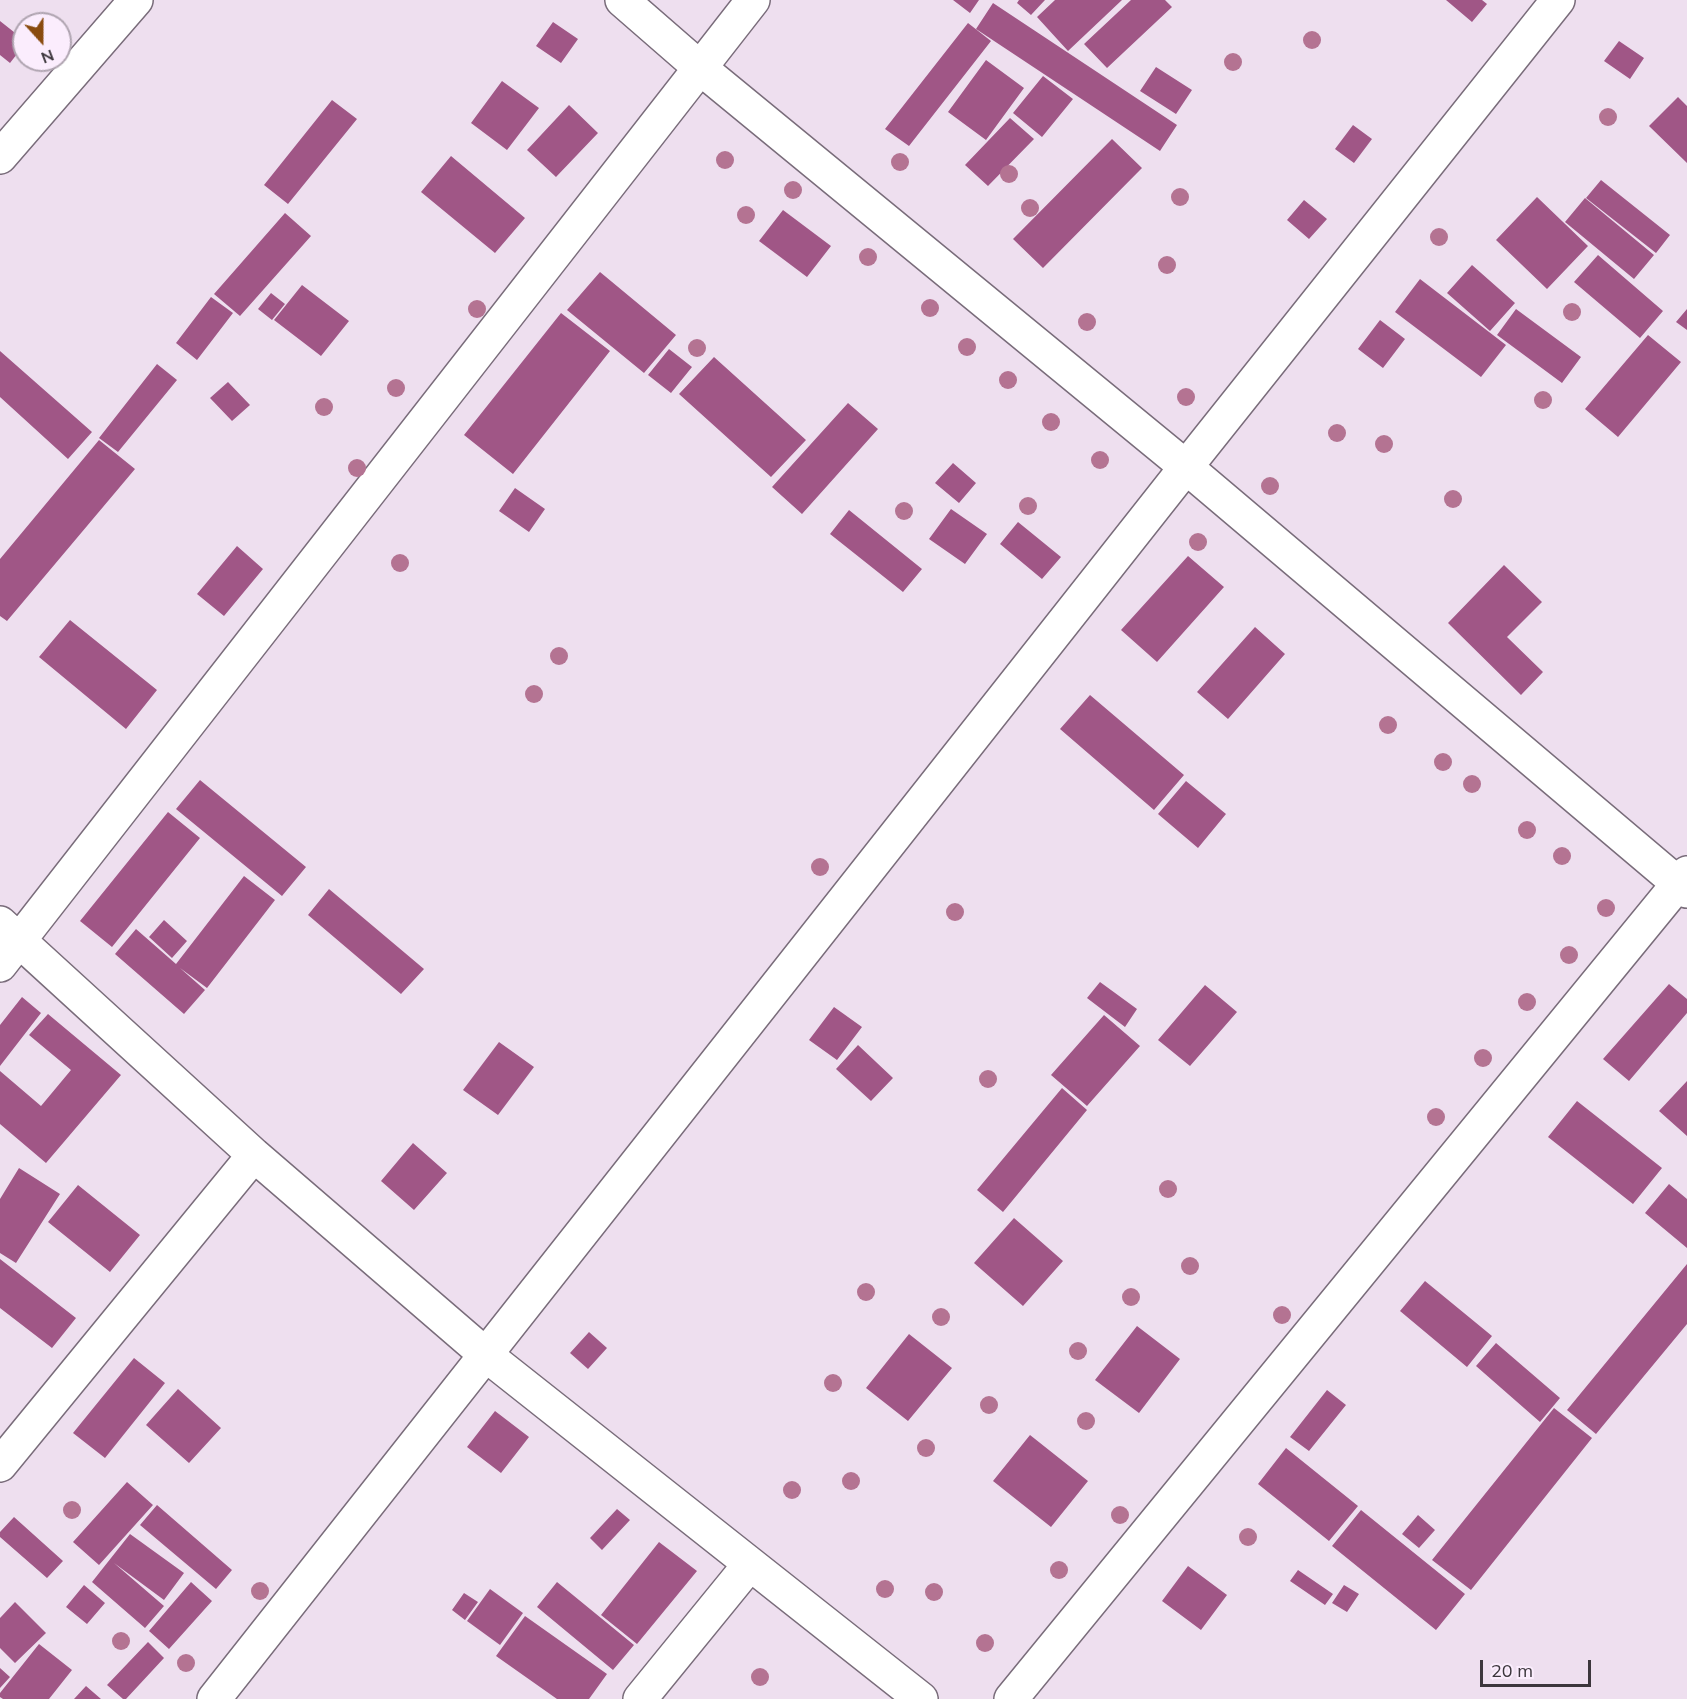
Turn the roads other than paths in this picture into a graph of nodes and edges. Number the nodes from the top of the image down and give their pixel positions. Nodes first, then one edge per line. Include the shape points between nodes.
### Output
1 (136, 0) edge
2 (622, 0) edge
3 (753, 0) edge
4 (1558, 0) edge
5 (699, 67) junction
6 (0, 157) edge
7 (1186, 467) junction
8 (1684, 883) edge
9 (6, 943) edge
10 (254, 1155) junction
11 (486, 1355) junction
12 (0, 1465) edge
13 (750, 1564) junction
14 (214, 1699) edge
15 (640, 1699) edge
16 (921, 1699) edge
17 (1011, 1699) edge

1 - 6 street
2 - 5 street
3 - 5 street
4 - 7 street
5 - 7 street
5 - 9 street
7 - 8 street
7 - 11 street
8 - 17 street
9 - 10 street
10 - 11 street
10 - 12 street
11 - 13 street
11 - 14 street
13 - 15 street
13 - 16 street

